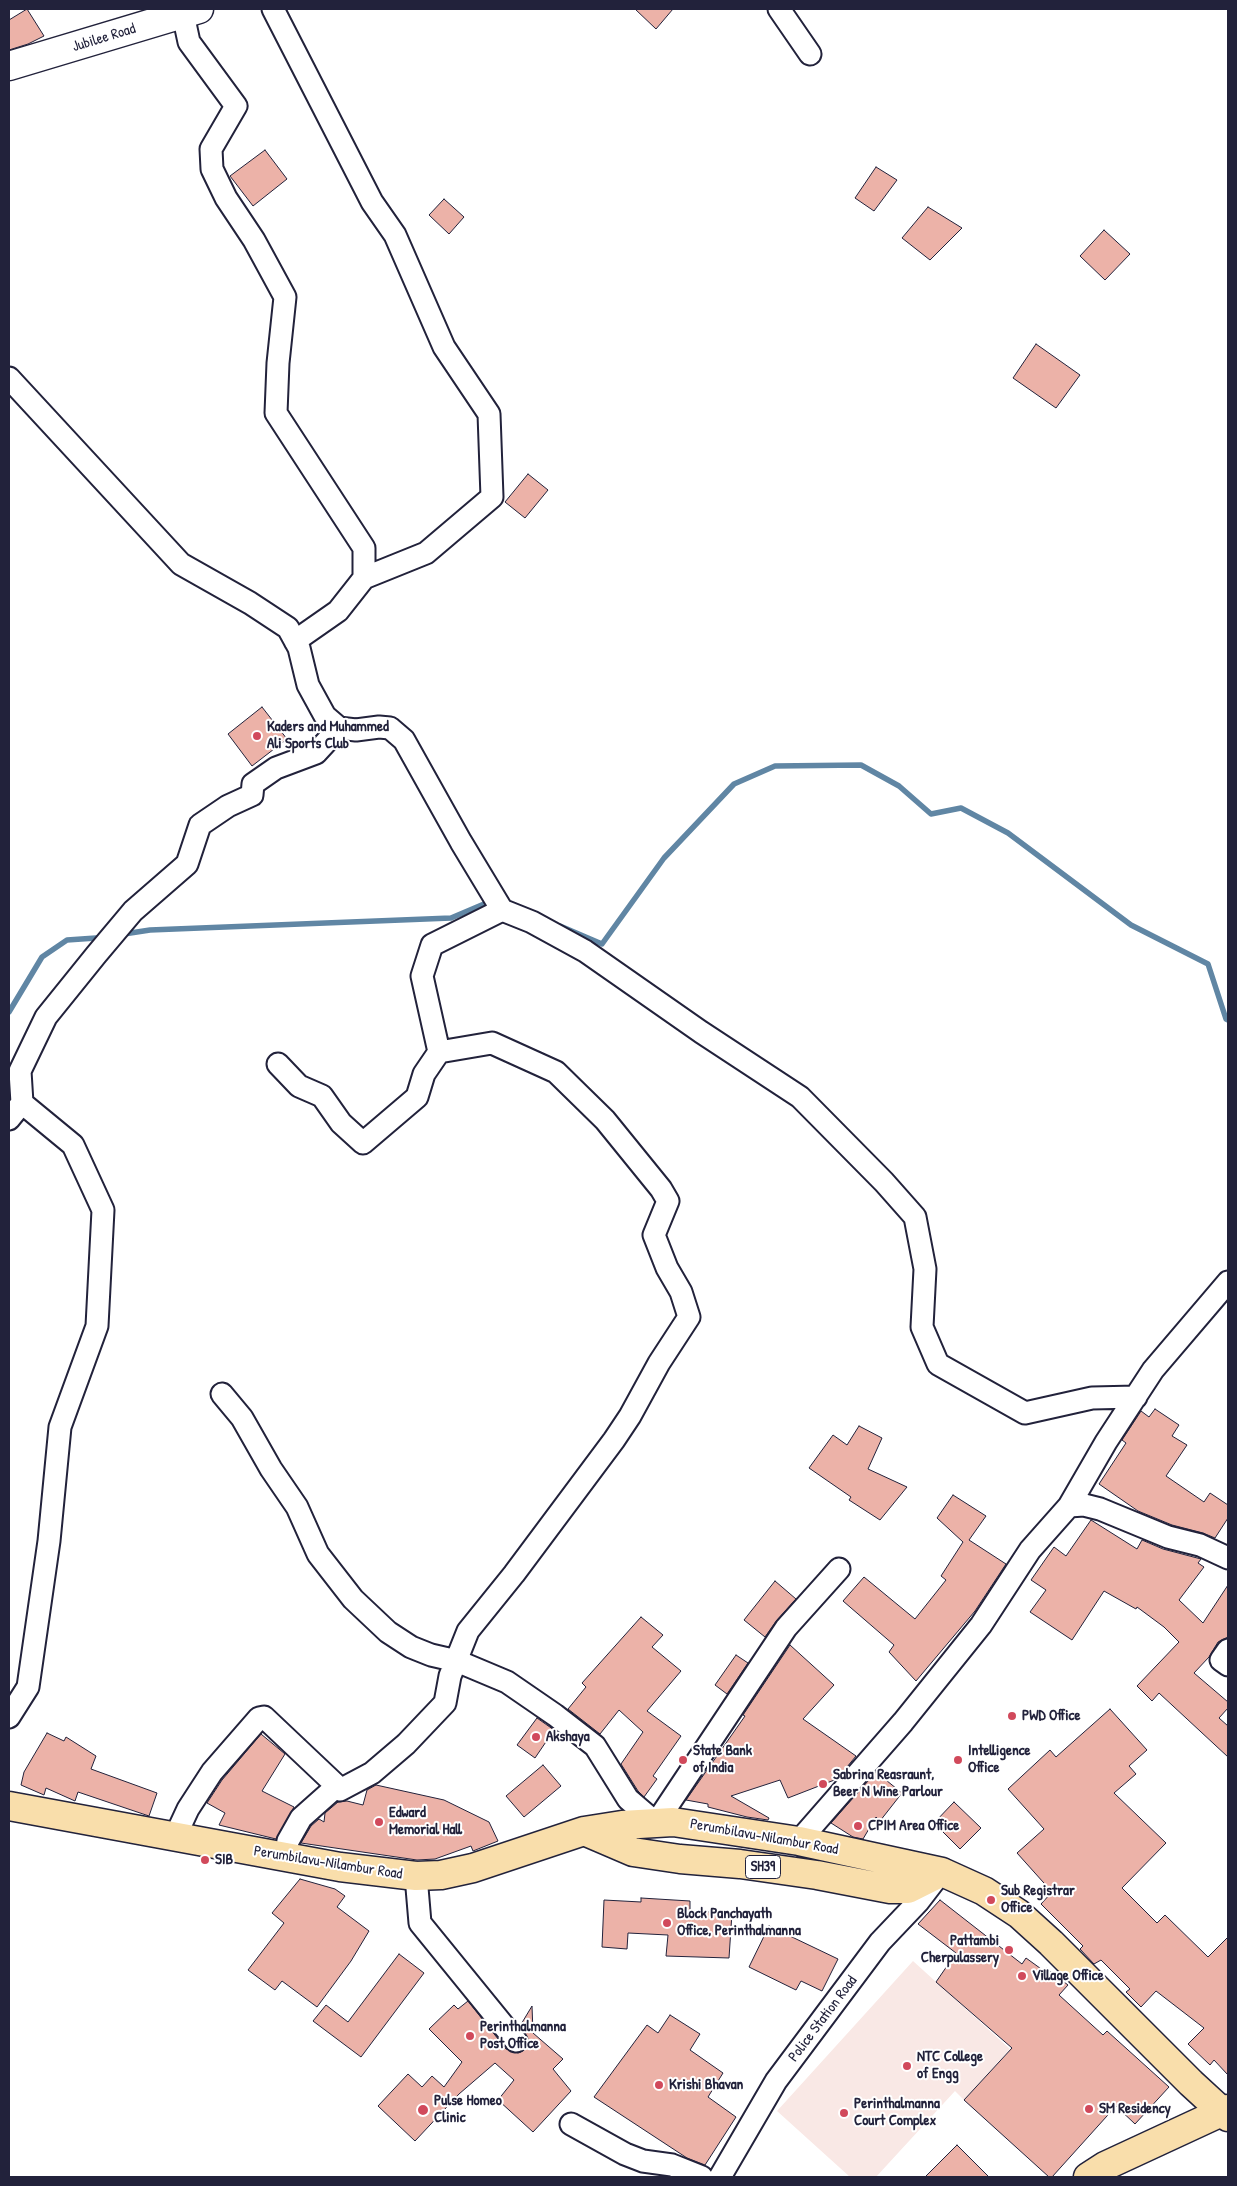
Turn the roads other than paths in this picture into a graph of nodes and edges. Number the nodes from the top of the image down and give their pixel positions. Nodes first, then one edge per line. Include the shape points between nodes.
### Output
1 (273, 9) edge
2 (779, 9) edge
3 (173, 13) edge
4 (810, 54) dead end
5 (9, 66) edge
6 (9, 378) edge
7 (364, 578) junction
8 (295, 641) junction
9 (339, 728) junction
10 (502, 910) junction
11 (439, 1052) junction
12 (278, 1064) dead end
13 (15, 1111) edge
14 (1228, 1282) edge
15 (222, 1394) dead end
16 (1136, 1397) junction
17 (1069, 1506) junction
18 (1228, 1558) edge
19 (839, 1569) dead end
20 (1228, 1650) edge
21 (457, 1661) junction
22 (1228, 1665) edge
23 (9, 1717) edge
24 (337, 1786) junction
25 (9, 1806) edge
26 (656, 1823) junction
27 (584, 1831) junction
28 (175, 1837) junction
29 (799, 1841) junction
30 (285, 1857) junction
31 (942, 1872) junction
32 (416, 1876) junction
33 (516, 2041) dead end
34 (1226, 2113) edge
35 (572, 2124) dead end
36 (702, 2177) edge
37 (720, 2177) edge
38 (1088, 2177) edge

1 - 7 street via 372,202 395,235 444,347 489,414 492,497 426,553
2 - 4 street
3 - 5 main road, Jubilee Road
3 - 7 street via 188,42 236,106 211,149 212,169 285,297 276,413 364,548
6 - 8 street via 181,564 288,628
7 - 8 street via 338,611
8 - 9 street via 308,686 326,716
9 - 10 street via 390,728 404,740
9 - 13 street via 316,753 276,768 253,784 252,795 200,825 187,864 133,911 46,1017 20,1071
10 - 11 street via 432,945 422,976
10 - 16 street via 532,922 585,951 800,1097 884,1182 915,1217 925,1269 922,1327 938,1364 1025,1413 1092,1398
11 - 12 street via 424,1074 416,1097 363,1143 341,1123 322,1096 299,1086
11 - 21 street via 492,1043 556,1072 605,1120 662,1189 668,1201 654,1234 689,1317 614,1440 468,1630
13 - 23 street via 73,1145 104,1210 97,1326 60,1427 28,1687
14 - 16 street via 1153,1370
15 - 21 street via 242,1418 296,1507 318,1554 353,1599 388,1632 411,1647
16 - 17 street
17 - 18 street via 1084,1504 1100,1509 1168,1537 1200,1544
17 - 29 street via 1030,1550 981,1625 903,1722
19 - 26 street via 786,1628
20 - 22 street via 1221,1660
21 - 24 street via 450,1676 445,1703 406,1744 372,1773 340,1790
21 - 26 street via 507,1682 595,1746 628,1799
24 - 28 street via 264,1717 259,1718 212,1772 188,1809
24 - 30 street via 300,1818 288,1841
25 - 28 main road, Perumbilavu-Nilambur Road
26 - 27 main road, Perumbilavu-Nilambur Road / SH39
26 - 29 main road, Perumbilavu-Nilambur Road / SH39 via 692,1824
27 - 31 main road, Perumbilavu-Nilambur Road / SH39 via 633,1852 817,1875 890,1889 908,1889
27 - 32 main road, Perumbilavu-Nilambur Road via 473,1868 442,1875
28 - 30 main road, Perumbilavu-Nilambur Road
29 - 31 main road, Perumbilavu-Nilambur Road / SH39
30 - 32 main road, Perumbilavu-Nilambur Road
31 - 34 main road, Perumbilavu-Nilambur Road / SH39 via 984,1891 1019,1914
31 - 37 street, Police Station Road via 880,1942 776,2081
32 - 33 street via 420,1922
34 - 38 main road via 1105,2166
35 - 36 street via 625,2154 643,2161 672,2165

